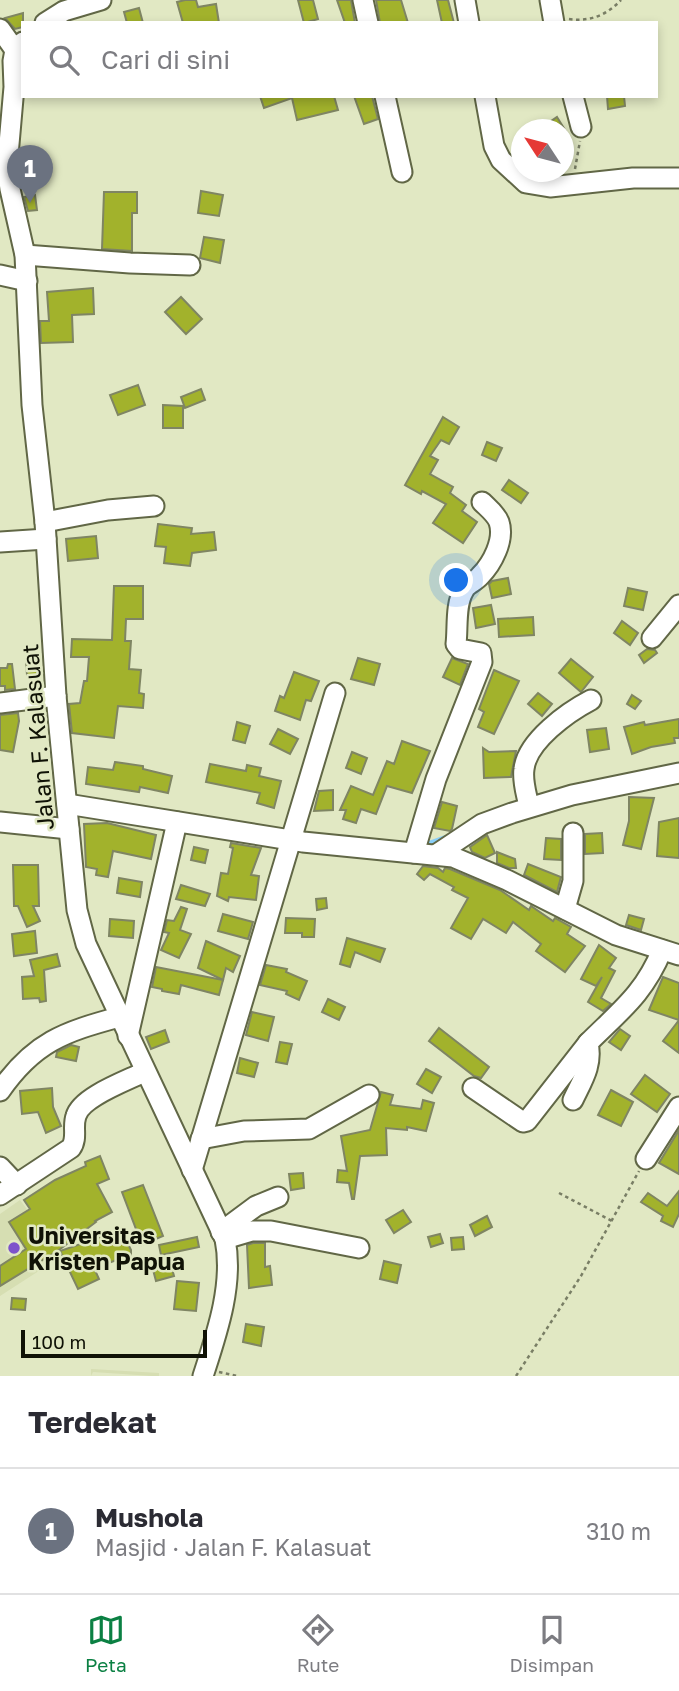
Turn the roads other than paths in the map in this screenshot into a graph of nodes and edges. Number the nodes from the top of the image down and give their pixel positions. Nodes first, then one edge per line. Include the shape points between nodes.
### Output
1 (101, 0) edge
2 (363, 0) edge
3 (465, 0) edge
4 (48, 21) edge
5 (368, 21) edge
6 (470, 21) edge
7 (0, 29) edge
8 (13, 61) edge
9 (385, 98) edge
10 (485, 98) edge
11 (574, 98) edge
12 (581, 127) road end
13 (402, 172) dead end
14 (679, 178) edge
15 (25, 255) junction
16 (190, 265) dead end
17 (0, 275) edge
18 (27, 281) junction
19 (482, 502) dead end
20 (154, 506) dead end
21 (45, 531) junction
22 (0, 542) edge
23 (679, 605) edge
24 (652, 638) dead end
25 (335, 693) dead end
26 (56, 696) junction
27 (591, 700) dead end
28 (0, 703) edge
29 (679, 774) edge
30 (527, 797) junction
31 (67, 804) junction
32 (0, 821) edge
33 (177, 822) junction
34 (69, 829) junction
35 (573, 833) dead end
36 (291, 839) junction
37 (415, 846) junction
38 (437, 854) junction
39 (565, 909) junction
40 (671, 953) edge
41 (119, 1017) junction
42 (128, 1036) junction
43 (588, 1043) junction
44 (144, 1072) junction
45 (473, 1088) dead end
46 (0, 1091) edge
47 (369, 1095) dead end
48 (573, 1100) dead end
49 (679, 1107) edge
50 (201, 1139) junction
51 (646, 1158) road end
52 (0, 1167) edge
53 (192, 1170) junction
54 (17, 1185) junction
55 (0, 1195) edge
56 (278, 1197) dead end
57 (223, 1236) junction
58 (359, 1248) dead end
59 (203, 1376) edge

1 - 4 street
2 - 5 street
3 - 6 street
7 - 8 street
8 - 15 street, Jalan F. Kalasuat via 7,167
9 - 13 street
10 - 14 street via 489,129 500,160 526,183 550,187
11 - 12 street
15 - 16 street
15 - 18 street, Jalan F. Kalasuat
17 - 18 street
18 - 21 street, Jalan F. Kalasuat via 32,405
19 - 37 street via 498,519 499,538 488,568 462,595 457,646 481,653 482,662 451,736
20 - 21 street via 107,510
21 - 22 street
21 - 26 street, Jalan F. Kalasuat
23 - 24 street
25 - 36 street
26 - 28 street
26 - 31 street, Jalan F. Kalasuat
27 - 30 street via 538,741 524,766
29 - 30 street
30 - 38 street
31 - 33 street
31 - 34 street, Jalan F. Kalasuat
32 - 34 street
33 - 36 street
33 - 42 street
34 - 41 street, Jalan F. Kalasuat via 80,927
35 - 39 street via 573,881
36 - 37 street via 357,848
36 - 50 street
37 - 38 street
38 - 39 street via 461,859
39 - 40 street via 616,935
40 - 43 street via 624,1010
41 - 42 street, Jalan F. Kalasuat
41 - 46 street via 45,1044
42 - 44 street, Jalan F. Kalasuat
43 - 45 street via 529,1120 523,1122
43 - 48 street via 588,1070
44 - 53 street, Jalan F. Kalasuat
44 - 54 street via 80,1107 71,1148
47 - 50 street via 309,1129 244,1131
49 - 51 street
50 - 53 street
52 - 54 street
53 - 57 street, Jalan F. Kalasuat
54 - 55 street
56 - 57 street via 256,1206
57 - 58 street via 271,1231
57 - 59 street, Jalan F. Kalasuat via 228,1274

